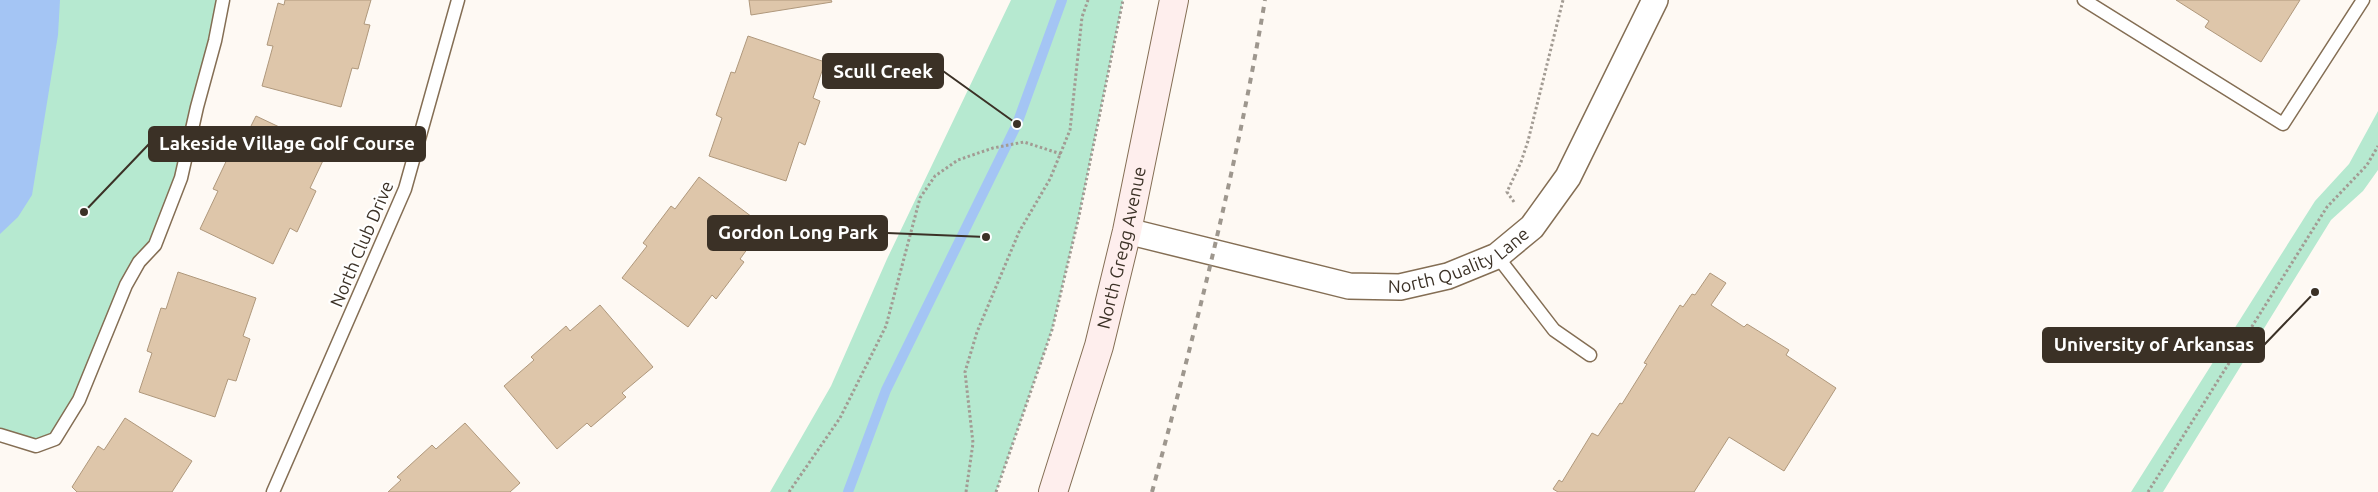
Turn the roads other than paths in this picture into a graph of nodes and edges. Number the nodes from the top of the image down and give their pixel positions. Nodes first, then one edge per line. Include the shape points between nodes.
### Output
1 (223, 0) edge
2 (458, 0) edge
3 (1174, 0) edge
4 (1654, 0) edge
5 (2084, 0) edge
6 (2363, 0) edge
7 (1127, 231) junction
8 (1497, 256) junction
9 (1590, 355) dead end
10 (0, 435) edge
11 (273, 492) edge
12 (1053, 492) edge

1 - 10 lane via 181,178 155,245 139,262 126,285 79,400 55,439 36,446
2 - 11 lane, North Club Drive via 406,189
3 - 7 main road, North Gregg Avenue
4 - 8 street, North Quality Lane via 1568,177 1532,227
5 - 6 lane via 2283,124
7 - 8 street, North Quality Lane via 1349,286 1400,287 1448,276
7 - 12 main road, North Gregg Avenue via 1099,346
8 - 9 lane via 1554,330

